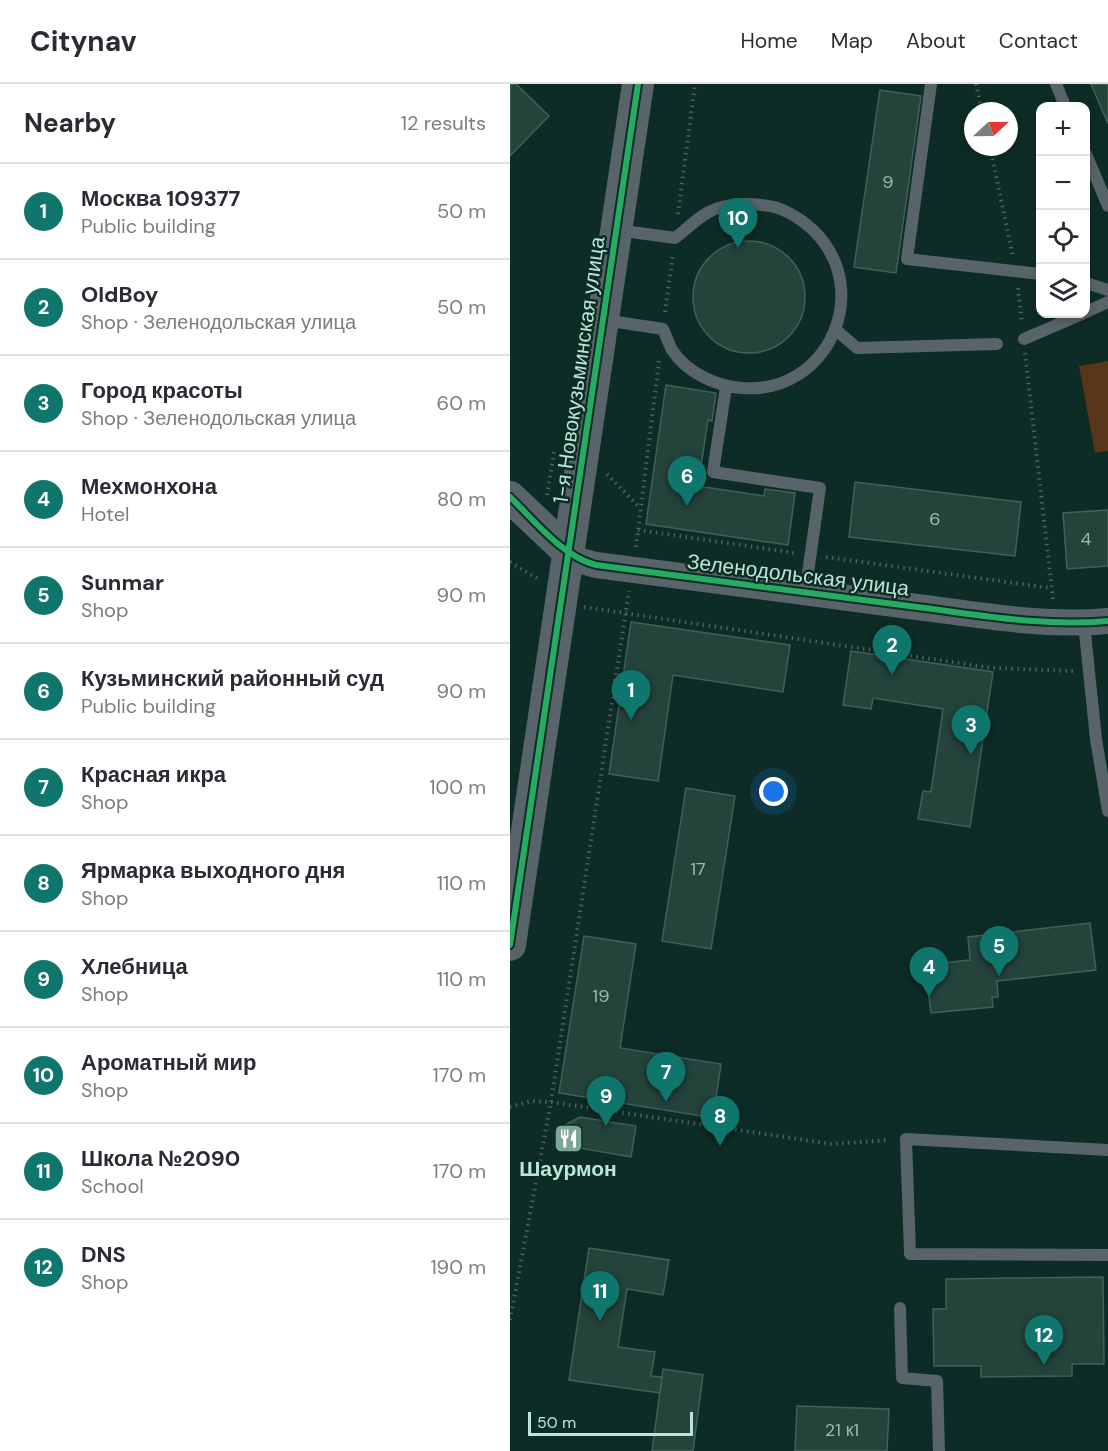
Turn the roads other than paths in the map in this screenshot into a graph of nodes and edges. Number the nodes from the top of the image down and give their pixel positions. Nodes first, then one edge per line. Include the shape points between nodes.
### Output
1 (638, 84) edge
2 (1056, 84) edge
3 (927, 86) edge
4 (1063, 102) edge
5 (1087, 156) edge
6 (1108, 206) edge
7 (617, 230) junction
8 (1036, 273) edge
9 (1090, 284) edge
10 (1108, 290) edge
11 (1108, 302) edge
12 (1090, 310) edge
13 (1072, 318) edge
14 (603, 320) junction
15 (836, 330) junction
16 (1024, 339) road end
17 (997, 344) dead end
18 (726, 387) junction
19 (510, 497) edge
20 (569, 553) junction
21 (805, 594) junction
22 (1096, 622) edge
23 (1102, 738) edge
24 (1108, 811) edge
25 (510, 945) edge
26 (1108, 1150) edge
27 (1108, 1255) edge
28 (900, 1308) dead end
29 (939, 1451) edge

1 - 7 street, 1-я Новокузьминская улица
2 - 4 lane
3 - 8 lane via 907,259
5 - 6 lane
7 - 14 street, 1-я Новокузьминская улица
7 - 15 lane via 675,238 708,212 740,203 772,206 801,219 825,242 837,266 842,298
9 - 10 lane
11 - 12 lane
13 - 16 lane
14 - 18 lane via 663,329 673,351 696,374
14 - 20 street, 1-я Новокузьминская улица
15 - 17 lane via 857,348
15 - 18 lane via 819,358 794,378 758,390
18 - 21 lane via 713,472 820,488
19 - 20 street, Зеленодольская улица
20 - 21 street, Зеленодольская улица via 596,565
20 - 25 street, 1-я Новокузьминская улица
21 - 22 street, Зеленодольская улица via 1034,621
22 - 23 lane via 1088,669
23 - 24 lane
26 - 27 lane via 906,1139 910,1254
28 - 29 lane via 902,1378 937,1381

